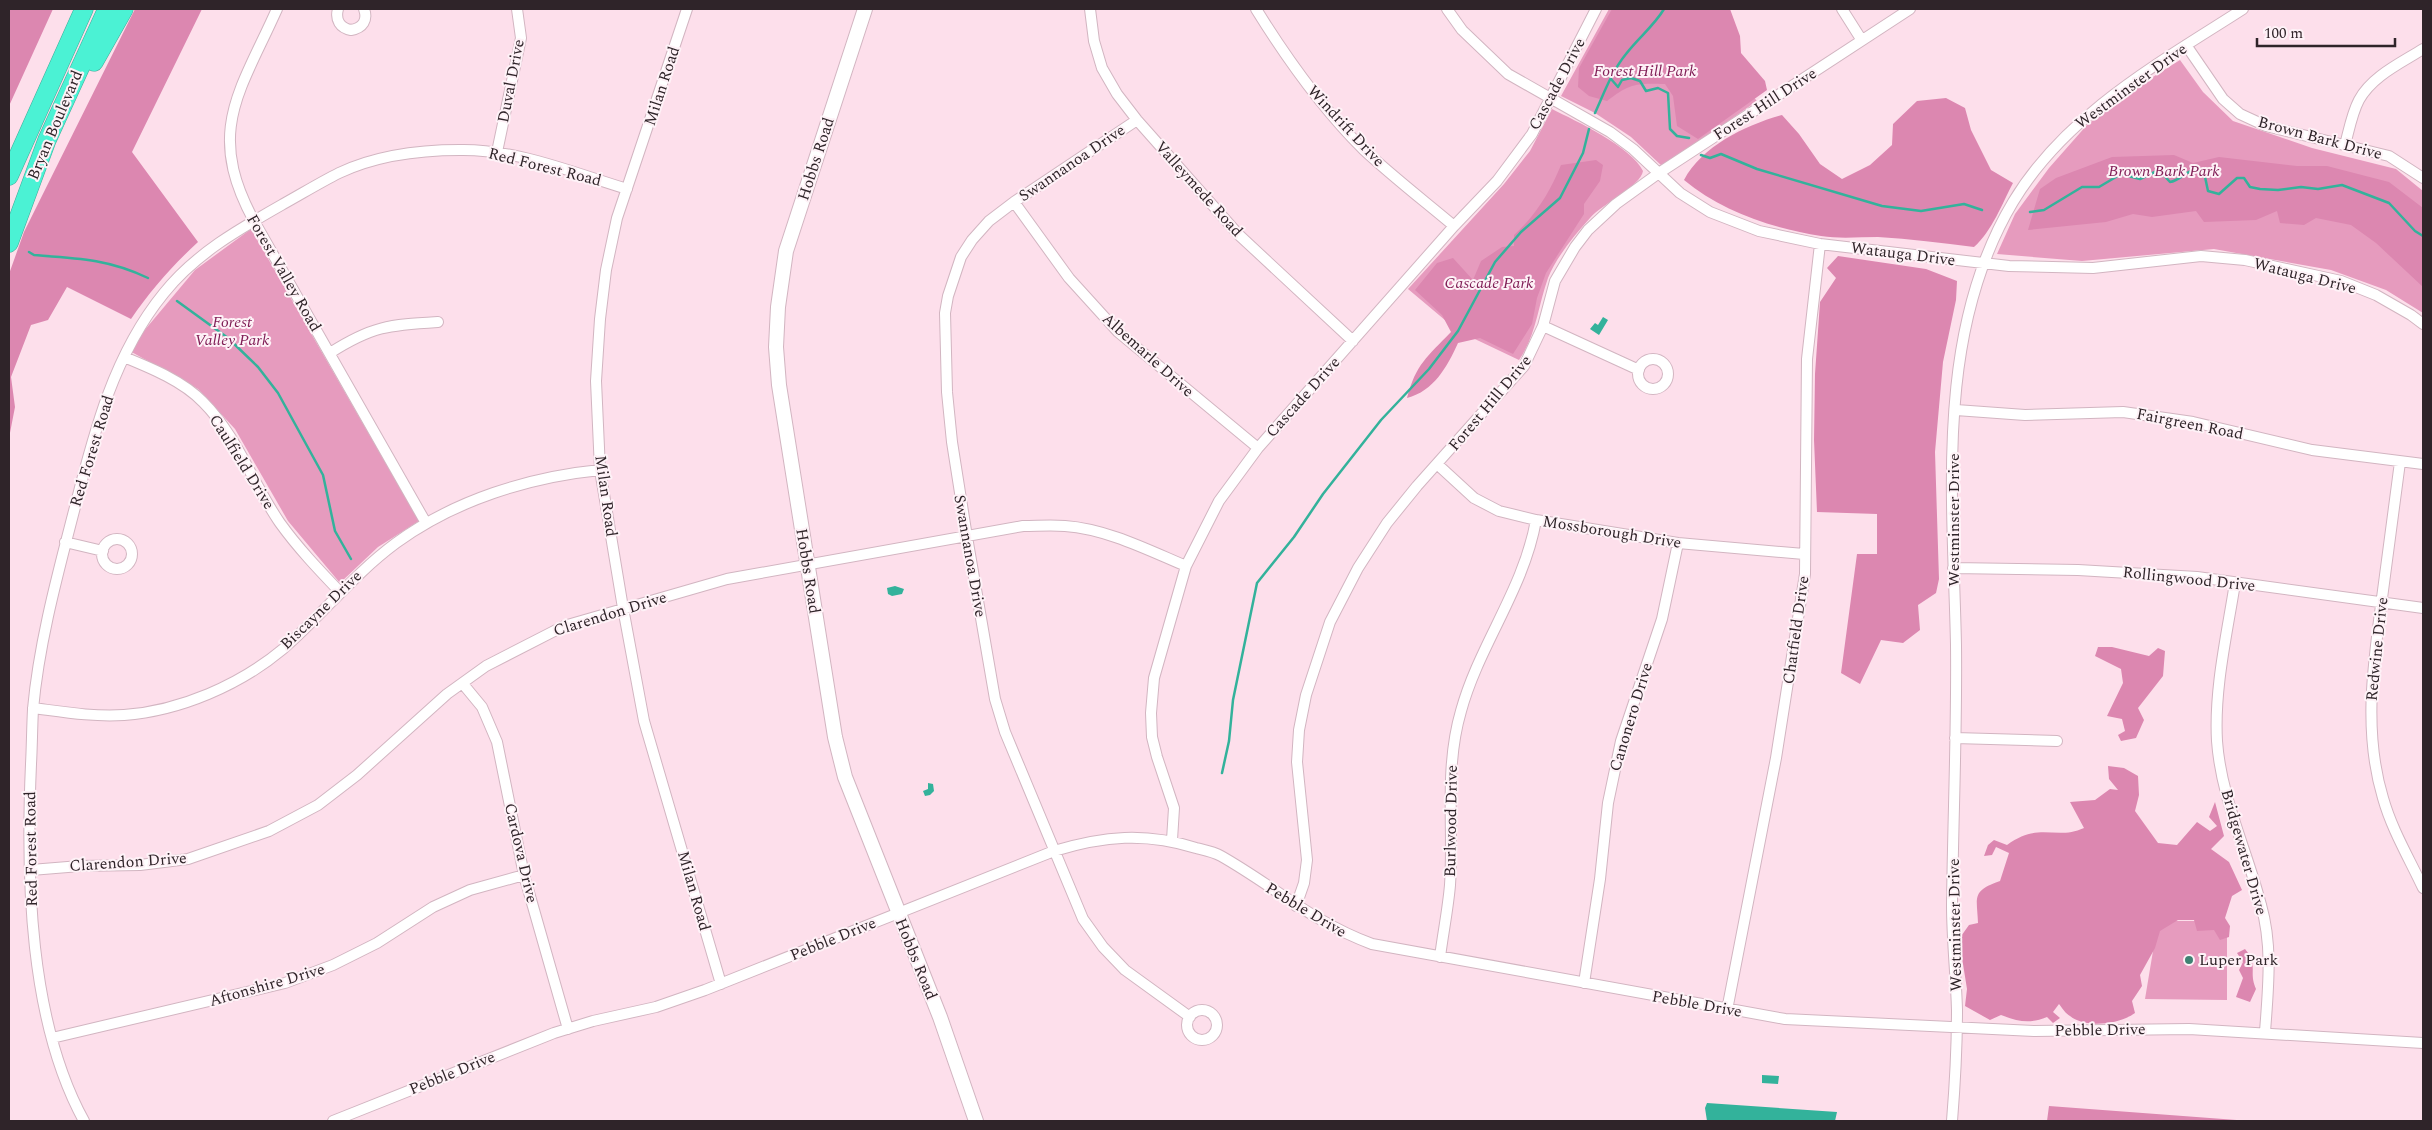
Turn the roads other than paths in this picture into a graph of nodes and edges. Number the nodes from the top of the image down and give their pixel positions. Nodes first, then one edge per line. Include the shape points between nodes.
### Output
1 (84, 9) edge
2 (107, 9) edge
3 (124, 9) edge
4 (277, 9) edge
5 (338, 9) edge
6 (364, 9) edge
7 (517, 9) edge
8 (687, 9) edge
9 (865, 9) edge
10 (1090, 9) edge
11 (1256, 9) edge
12 (1447, 9) edge
13 (1596, 9) edge
14 (1842, 9) edge
15 (1910, 9) edge
16 (2243, 9) edge
17 (1862, 40) junction
18 (2186, 45) junction
19 (2423, 49) edge
20 (1551, 99) junction
21 (1137, 120) junction
22 (2344, 145) junction
23 (497, 152) junction
24 (1659, 173) junction
25 (9, 176) edge
26 (32, 176) junction
27 (2423, 178) edge
28 (627, 189) junction
29 (1014, 202) junction
30 (254, 221) junction
31 (1454, 226) junction
32 (9, 243) edge
33 (1820, 244) junction
34 (1984, 264) junction
35 (438, 322) dead end
36 (2423, 324) edge
37 (1543, 326) junction
38 (1353, 341) junction
39 (330, 353) junction
40 (124, 358) junction
41 (1639, 370) dead end
42 (1956, 410) junction
43 (1258, 448) junction
44 (2400, 462) junction
45 (1437, 464) junction
46 (2423, 464) edge
47 (600, 470) junction
48 (1536, 520) junction
49 (426, 523) junction
50 (967, 537) junction
51 (65, 542) junction
52 (1678, 543) junction
53 (103, 551) dead end
54 (1804, 554) junction
55 (807, 566) junction
56 (1186, 566) junction
57 (1953, 568) junction
58 (2235, 583) junction
59 (340, 592) junction
60 (2381, 602) junction
61 (622, 608) junction
62 (2423, 608) edge
63 (463, 684) junction
64 (34, 708) junction
65 (1955, 738) junction
66 (2057, 741) dead end
67 (1172, 840) junction
68 (1054, 851) junction
69 (31, 870) junction
70 (524, 875) junction
71 (2423, 888) edge
72 (1296, 906) junction
73 (898, 913) junction
74 (1440, 957) junction
75 (1584, 983) junction
76 (721, 984) junction
77 (1727, 1010) junction
78 (1190, 1016) dead end
79 (1956, 1027) junction
80 (568, 1029) junction
81 (2265, 1032) junction
82 (52, 1038) junction
83 (2423, 1044) edge
84 (84, 1121) edge
85 (333, 1121) edge
86 (976, 1121) edge
87 (1952, 1121) edge

1 - 25 highway, Bryan Boulevard
2 - 26 highway, Bryan Boulevard
3 - 26 highway via 85,76 50,151
4 - 30 street, Forest Valley Road via 234,101 230,128 234,177
5 - 6 street via 338,22 351,30 365,22
7 - 23 street, Duval Drive via 521,38
8 - 28 street, Milan Road
9 - 55 street, Hobbs Road via 786,251 778,307 776,347 779,385
10 - 21 street, Valleymede Road via 1102,68
11 - 31 street, Windrift Drive via 1280,47 1332,115 1386,170
12 - 20 street, Watauga Drive via 1462,30 1502,68
13 - 20 street, Cascade Drive
14 - 17 street
15 - 17 street, Forest Hill Drive
16 - 18 street, Westminster Drive
17 - 24 street, Forest Hill Drive
18 - 22 street, Brown Bark Drive via 2223,99 2240,114 2266,126
18 - 34 street, Westminster Drive via 2107,99 2073,127 2041,163 2013,203
19 - 22 street via 2378,78 2367,89 2359,101
20 - 24 street, Watauga Drive via 1610,132
20 - 31 street, Cascade Drive via 1532,134 1497,181
21 - 29 street, Swannanoa Drive
21 - 38 street, Valleymede Road via 1239,235
22 - 27 street, Brown Bark Drive via 2389,156
23 - 28 street, Red Forest Road
23 - 30 street, Red Forest Road via 424,152 369,162 340,172
24 - 33 street, Watauga Drive via 1680,193 1710,212 1759,231
24 - 37 street, Forest Hill Drive via 1616,204 1575,247 1555,281
26 - 32 highway, Bryan Boulevard
28 - 47 street, Milan Road via 606,270 600,319 596,381
29 - 43 street, Albemarle Drive via 1069,278 1118,332
29 - 50 street, Swannanoa Drive via 989,222 961,257 951,282 945,313 947,392
30 - 39 street, Forest Valley Road
30 - 40 street, Red Forest Road via 214,246 177,278 138,328
31 - 38 street, Cascade Drive
33 - 34 street, Watauga Drive
33 - 54 street, Chatfield Drive via 1807,359
34 - 36 street, Watauga Drive via 2093,268 2201,256 2245,260 2341,281 2383,299
34 - 42 street, Westminster Drive via 1966,325
35 - 39 street via 369,331
37 - 41 street
37 - 45 street, Forest Hill Drive via 1524,366
38 - 43 street, Cascade Drive
39 - 49 street, Forest Valley Road
40 - 51 street, Red Forest Road via 103,404
40 - 59 street, Caulfield Drive via 182,385 202,400 228,433 279,522 299,549
42 - 44 street, Fairgreen Road via 2025,416 2123,412 2193,422 2312,450
42 - 57 street, Westminster Drive via 1950,494
43 - 56 street, Cascade Drive via 1219,501
44 - 46 street, Fairgreen Road
44 - 60 street, Redwine Drive
45 - 48 street, Mossborough Drive via 1474,498 1499,511
45 - 72 street, Forest Hill Drive via 1387,523 1358,568 1330,622 1315,666 1299,730 1297,762 1307,860
47 - 49 street, Biscayne Drive via 515,486
47 - 61 street, Milan Road
48 - 52 street, Mossborough Drive
48 - 74 street, Burlwood Drive via 1521,572 1460,712 1450,772 1450,885
49 - 59 street, Biscayne Drive via 369,564
50 - 55 street, Clarendon Drive
50 - 56 street, Clarendon Drive via 1023,526 1066,526 1138,546
50 - 68 street, Swannanoa Drive via 1000,716
51 - 53 street
51 - 64 street, Red Forest Road via 40,662
52 - 54 street, Mossborough Drive
52 - 75 street, Canonero Drive via 1662,619 1621,741 1610,794
54 - 77 street, Chatfield Drive via 1805,574 1776,758
55 - 61 street, Clarendon Drive via 727,580
55 - 73 street, Hobbs Road via 835,737 845,777
56 - 67 street, Cascade Drive via 1154,678 1151,713 1157,757 1174,808
57 - 58 street, Rollingwood Drive via 2078,570 2197,577
57 - 65 street, Westminster Drive
58 - 60 street, Rollingwood Drive
58 - 81 street, Bridgewater Drive via 2217,707 2217,742 2229,809 2262,906 2268,938
59 - 64 street, Biscayne Drive via 283,648 256,670 225,687 160,709 125,715 84,715
60 - 62 street, Rollingwood Drive
60 - 71 street, Redwine Drive via 2370,713 2375,758 2382,796 2393,829
61 - 63 street, Clarendon Drive via 564,626 486,666
61 - 76 street, Milan Road via 644,721
63 - 69 street, Clarendon Drive via 326,799 269,831 188,860
63 - 70 street, Cardova Drive via 482,707 497,742
64 - 69 street, Red Forest Road via 29,805
65 - 66 street
65 - 79 street, Westminster Drive via 1952,909
67 - 68 street, Pebble Drive via 1127,836 1098,839
67 - 72 street, Pebble Drive via 1220,856
68 - 73 street, Pebble Drive
68 - 78 street, Swannanoa Drive via 1083,919 1102,947 1140,982
69 - 82 street, Red Forest Road via 33,934
70 - 80 street, Cardova Drive
70 - 82 street, Aftonshire Drive via 470,890 433,908 377,944 285,983
72 - 74 street, Pebble Drive via 1347,935 1372,944
73 - 76 street, Pebble Drive
73 - 86 street, Hobbs Road
74 - 75 street, Pebble Drive
75 - 77 street, Pebble Drive
76 - 80 street, Pebble Drive via 656,1007
77 - 79 street, Pebble Drive via 1785,1019
79 - 81 street, Pebble Drive via 2034,1032 2189,1029
79 - 87 street, Westminster Drive via 1957,1070
80 - 85 street, Pebble Drive
81 - 83 street, Pebble Drive
82 - 84 street, Red Forest Road via 58,1066

